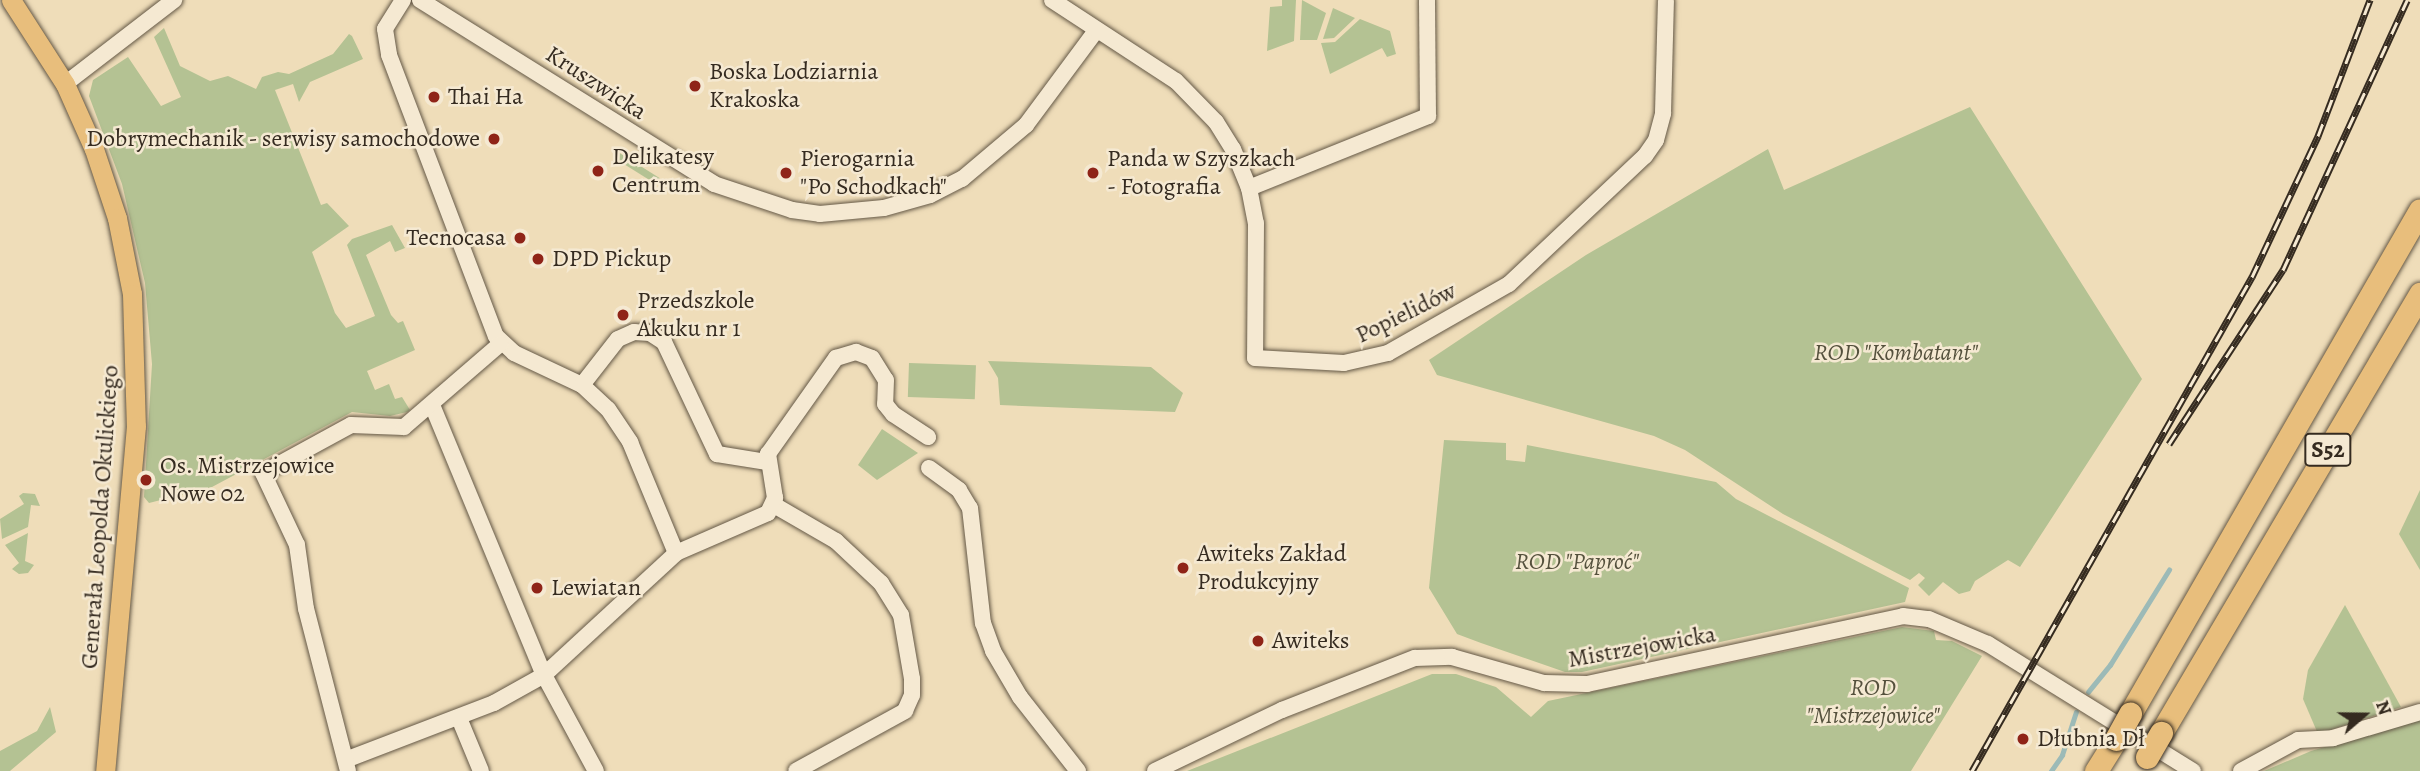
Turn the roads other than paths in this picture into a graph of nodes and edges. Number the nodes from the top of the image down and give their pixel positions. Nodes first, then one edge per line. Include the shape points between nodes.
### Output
1 (11, 0) edge
2 (174, 0) edge
3 (404, 0) edge
4 (420, 0) edge
5 (1052, 0) edge
6 (1427, 0) edge
7 (1665, 1) edge
8 (1095, 32) junction
9 (65, 84) junction
10 (1249, 188) junction
11 (2420, 210) edge
12 (2420, 294) edge
13 (500, 344) junction
14 (582, 385) junction
15 (432, 405) junction
16 (928, 437) dead end
17 (767, 462) junction
18 (929, 468) dead end
19 (774, 505) junction
20 (676, 553) junction
21 (544, 675) junction
22 (2420, 712) edge
23 (459, 718) junction
24 (2142, 764) edge
25 (348, 765) edge
26 (105, 771) edge
27 (481, 771) edge
28 (596, 771) edge
29 (796, 771) edge
30 (1078, 771) edge
31 (1156, 771) edge
32 (2096, 771) edge
33 (2193, 771) edge
34 (2241, 771) edge

1 - 9 main road, Generała Leopolda Okulickiego
2 - 9 street
3 - 13 street via 385,29 389,55
4 - 8 street, Kruszwicka via 713,184 820,214 884,208 962,178 1026,125
5 - 8 street, Popielidów
6 - 10 street via 1428,116
7 - 10 street, Popielidów via 1663,113 1656,140 1645,156 1523,274 1388,353 1344,363 1255,358 1257,248
8 - 10 street, Popielidów via 1151,63 1197,100 1233,149
9 - 26 main road, Generała Leopolda Okulickiego via 108,188 135,322 136,426
11 - 32 highway, S52, bridge
12 - 24 highway, S52, bridge
13 - 14 street
13 - 15 street
14 - 17 street via 618,339 634,332 650,333 664,342 717,454
14 - 20 street via 608,409 630,442
15 - 21 street
15 - 25 street via 404,427 351,425 262,473 297,545 306,609
16 - 17 street via 885,404 886,380 872,358 846,353 828,365 772,446
17 - 19 street
18 - 30 street via 959,490 970,508 983,623 993,651 1020,697
19 - 20 street via 768,513
19 - 29 street via 836,541 881,583 901,615 912,679 905,711
20 - 21 street
21 - 23 street
21 - 28 street
22 - 34 street via 2333,738 2298,740
23 - 25 street
23 - 27 street
31 - 33 street, Mistrzejowicka via 1222,736 1367,673 1427,656 1463,659 1544,683 1570,685 1895,617 1929,619 1988,644

